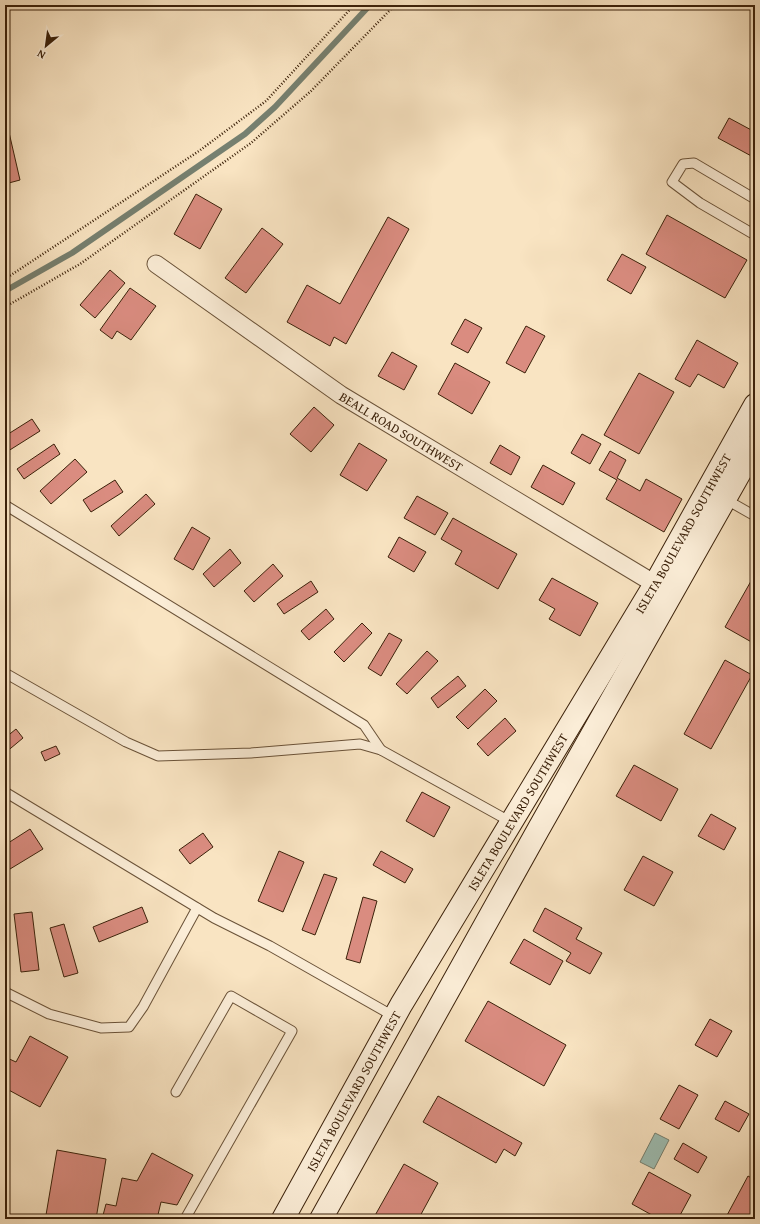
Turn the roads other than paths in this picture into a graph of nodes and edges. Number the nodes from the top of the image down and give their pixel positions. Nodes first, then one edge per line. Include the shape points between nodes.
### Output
1 (755, 199) edge
2 (755, 235) edge
3 (156, 264) dead end
4 (755, 406) edge
5 (755, 446) edge
6 (725, 500) junction
7 (5, 505) edge
8 (755, 516) edge
9 (655, 584) junction
10 (5, 673) edge
11 (381, 750) junction
12 (5, 792) edge
13 (512, 823) junction
14 (197, 908) junction
15 (5, 992) edge
16 (395, 1017) junction
17 (176, 1092) dead end
18 (185, 1219) edge
19 (283, 1219) edge
20 (321, 1219) edge

1 - 2 lane via 694,163 683,164 672,182 700,203
3 - 9 street, BEALL ROAD SOUTHWEST via 341,395
4 - 9 main road, ISLETA BOULEVARD SOUTHWEST
5 - 6 main road, ISLETA BOULEVARD SOUTHWEST
6 - 8 lane
6 - 20 main road, ISLETA BOULEVARD SOUTHWEST
7 - 11 lane via 364,725
9 - 13 main road, ISLETA BOULEVARD SOUTHWEST
10 - 11 lane via 126,742 158,756 251,753 360,744
11 - 13 lane
12 - 14 lane
13 - 16 main road, ISLETA BOULEVARD SOUTHWEST
14 - 15 lane via 143,1007 129,1027 101,1028 49,1014
14 - 16 lane
16 - 19 main road, ISLETA BOULEVARD SOUTHWEST
17 - 18 lane via 231,996 292,1031

